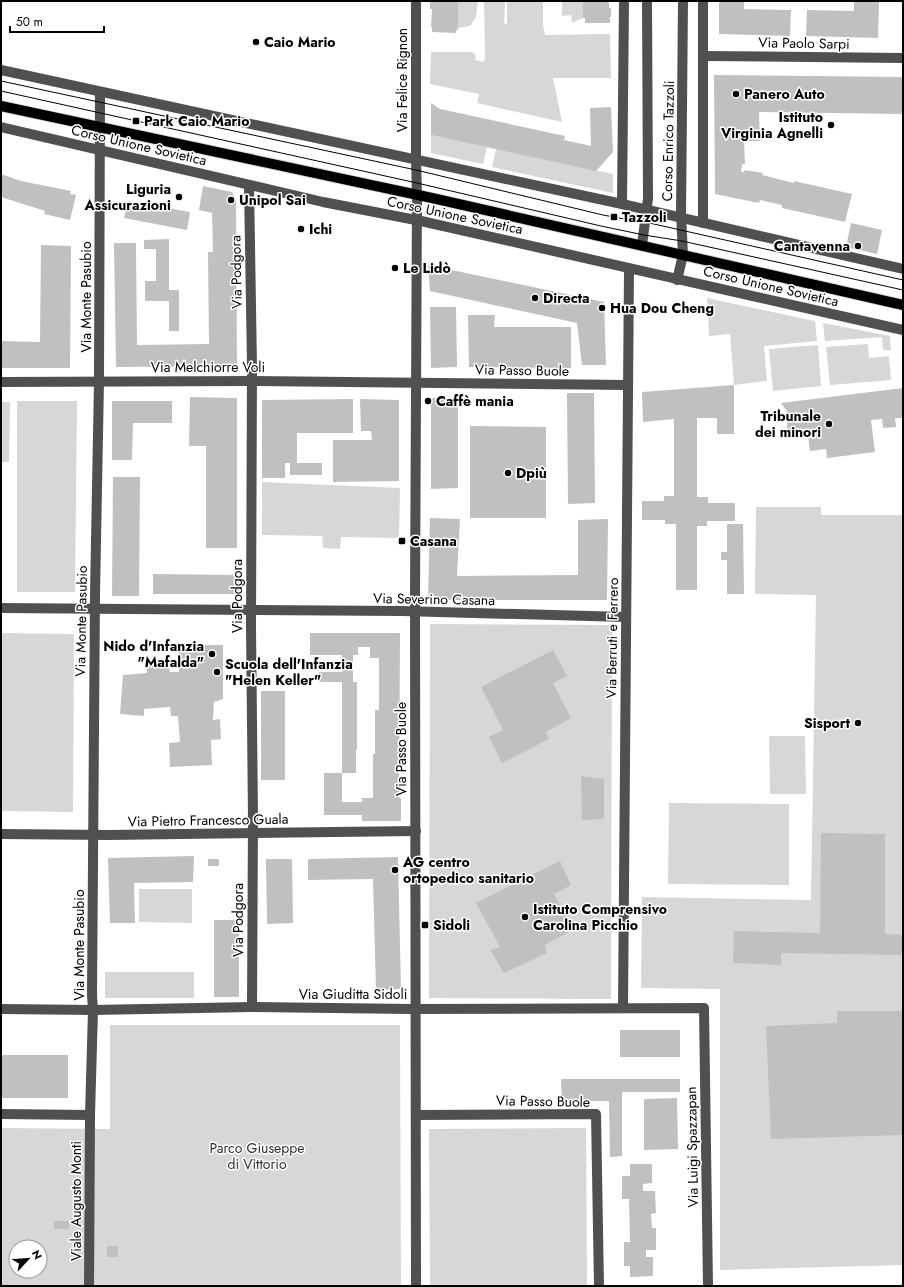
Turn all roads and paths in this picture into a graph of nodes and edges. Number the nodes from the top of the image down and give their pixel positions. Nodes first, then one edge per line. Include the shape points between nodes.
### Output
1 (416, 1) edge
2 (624, 1) edge
3 (647, 1) edge
4 (683, 1) edge
5 (703, 1) edge
6 (704, 56) junction
7 (903, 58) edge
8 (1, 70) edge
9 (100, 92) junction
10 (1, 106) edge
11 (1, 127) edge
12 (100, 127) junction
13 (100, 150) junction
14 (416, 159) junction
15 (249, 185) junction
16 (417, 195) junction
17 (622, 204) junction
18 (647, 210) junction
19 (681, 218) junction
20 (416, 220) junction
21 (703, 223) junction
22 (642, 245) junction
23 (683, 255) junction
24 (629, 269) junction
25 (903, 269) edge
26 (677, 280) junction
27 (903, 304) edge
28 (903, 330) edge
29 (252, 381) junction
30 (1, 382) edge
31 (99, 382) junction
32 (416, 383) junction
33 (628, 385) junction
34 (1, 608) edge
35 (95, 609) junction
36 (251, 610) junction
37 (415, 612) junction
38 (626, 617) junction
39 (416, 831) junction
40 (253, 833) junction
41 (1, 834) edge
42 (93, 835) junction
43 (252, 1007) junction
44 (416, 1008) junction
45 (622, 1008) junction
46 (704, 1008) joint
47 (1, 1009) edge
48 (93, 1010) junction
49 (1, 1114) edge
50 (90, 1115) junction
51 (416, 1115) junction
52 (89, 1286) edge
53 (416, 1286) edge
54 (599, 1286) edge
55 (708, 1286) edge

1 - 14 street, Via Felice Rignon
2 - 17 street
3 - 18 street, Corso Enrico Tazzoli
4 - 19 street, Corso Enrico Tazzoli
5 - 6 street
6 - 7 street, Via Paolo Sarpi
6 - 21 street
8 - 9 street
9 - 12 street, Corso Unione Sovietica
9 - 14 street
10 - 12 main road, Corso Unione Sovietica
11 - 13 street, Corso Unione Sovietica
12 - 13 street, Via Monte Pasubio
12 - 16 main road, Corso Unione Sovietica
13 - 15 street, Corso Unione Sovietica
13 - 31 street, Via Monte Pasubio
14 - 16 street, Corso Unione Sovietica
14 - 17 street
15 - 20 street, Corso Unione Sovietica
15 - 29 street, Via Podgora
16 - 20 street, Via Passo Buole
16 - 22 main road, Corso Unione Sovietica
17 - 18 street
18 - 19 street
18 - 22 street, Corso Enrico Tazzoli
19 - 21 street
19 - 23 street, Corso Enrico Tazzoli
20 - 24 street, Corso Unione Sovietica
20 - 32 street, Via Passo Buole
21 - 25 street
22 - 23 main road, Corso Unione Sovietica
23 - 26 street, Corso Enrico Tazzoli
23 - 27 main road, Corso Unione Sovietica
24 - 26 street, Corso Unione Sovietica
24 - 33 street, Via Berruti e Ferrero
26 - 28 street, Corso Unione Sovietica
29 - 31 street, Via Melchiorre Voli
29 - 32 street, Via Melchiorre Voli
29 - 36 street, Via Podgora
30 - 31 street, Via Melchiorre Voli
31 - 35 street, Via Monte Pasubio
32 - 33 street, Via Passo Buole
32 - 37 street, Via Passo Buole
33 - 38 street, Via Berruti e Ferrero
34 - 35 street, Via Severino Casana
35 - 36 street, Via Severino Casana
35 - 42 street, Via Monte Pasubio
36 - 37 street, Via Severino Casana
36 - 40 street, Via Podgora
37 - 38 street, Via Severino Casana
37 - 39 street, Via Passo Buole
38 - 45 street, Via Berruti e Ferrero
39 - 40 street, Via Pietro Francesco Guala
39 - 44 street, Via Passo Buole
40 - 42 street, Via Pietro Francesco Guala
40 - 43 street, Via Podgora
41 - 42 street, Via Pietro Francesco Guala
42 - 48 street, Via Monte Pasubio
43 - 44 street, Via Giuditta Sidoli
43 - 48 street, Via Giuditta Sidoli
44 - 45 street, Via Giuditta Sidoli
44 - 51 street, Via Passo Buole
45 - 46 street, Via Giuditta Sidoli
46 - 55 street, Via Luigi Spazzapan
47 - 48 street, Via Giuditta Sidoli
48 - 50 street, Via Monte Pasubio
49 - 50 street
50 - 52 street, Viale Augusto Monti
51 - 53 street, Via Passo Buole
51 - 54 street, Via Passo Buole via 596,1114

